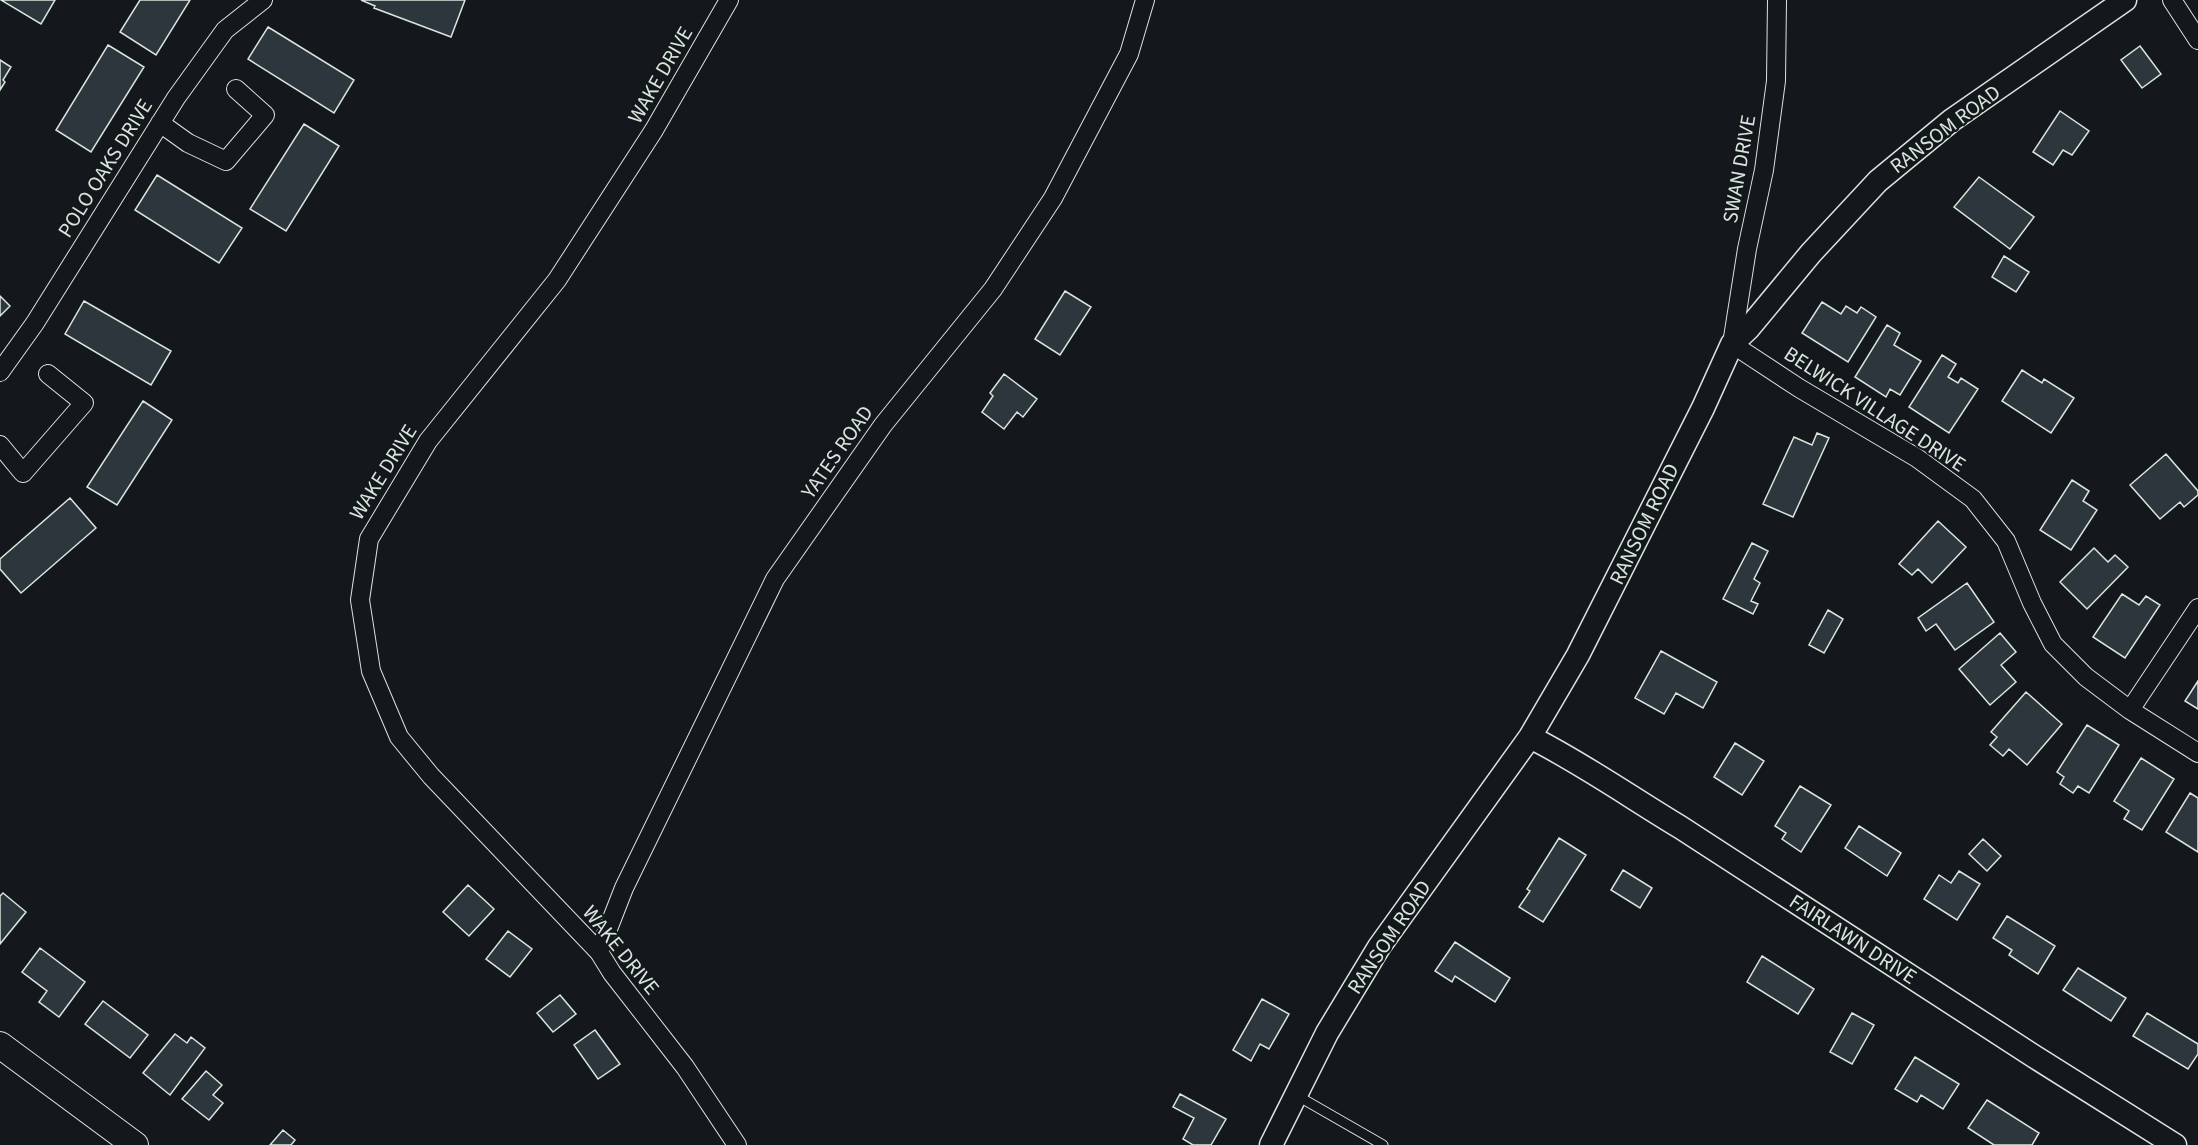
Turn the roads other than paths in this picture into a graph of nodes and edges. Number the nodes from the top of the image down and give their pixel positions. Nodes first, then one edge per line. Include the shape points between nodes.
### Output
1 (263, 0) edge
2 (729, 0) edge
3 (1144, 0) edge
4 (1777, 0) edge
5 (2172, 0) edge
6 (2117, 3) edge
7 (2198, 40) edge
8 (236, 89) dead end
9 (160, 123) junction
10 (1732, 344) junction
11 (0, 372) edge
12 (48, 374) dead end
13 (0, 445) edge
14 (2198, 608) edge
15 (2130, 710) junction
16 (1530, 737) junction
17 (2198, 753) edge
18 (599, 951) junction
19 (0, 1045) edge
20 (1296, 1095) junction
21 (135, 1145) edge
22 (737, 1145) edge
23 (1270, 1145) edge
24 (1383, 1145) edge
25 (2175, 1145) edge

1 - 9 street, POLO OAKS DRIVE via 225,30
2 - 18 street, WAKE DRIVE via 654,130 557,280 428,441 369,539 360,600 371,671 399,737 431,776
3 - 18 street, YATES ROAD via 1129,54 1053,198 993,290 883,425 775,579 624,888
4 - 10 street, SWAN DRIVE via 1776,81
5 - 7 street
6 - 10 street, RANSOM ROAD via 1952,120 1878,181
8 - 9 street via 265,115 226,161 188,143
9 - 11 street, POLO OAKS DRIVE
10 - 15 street, BELWICK VILLAGE DRIVE via 1917,458 1973,499 2006,541 2054,644 2086,677
10 - 16 street, RANSOM ROAD via 1589,634
12 - 13 street via 84,403 23,473
14 - 15 street
15 - 17 street, BELWICK VILLAGE DRIVE
16 - 20 street, RANSOM ROAD via 1379,947 1327,1033
16 - 25 street, FAIRLAWN DRIVE via 1680,827
18 - 22 street, WAKE DRIVE via 686,1067
19 - 21 main road
20 - 23 street, RANSOM ROAD
20 - 24 lane

